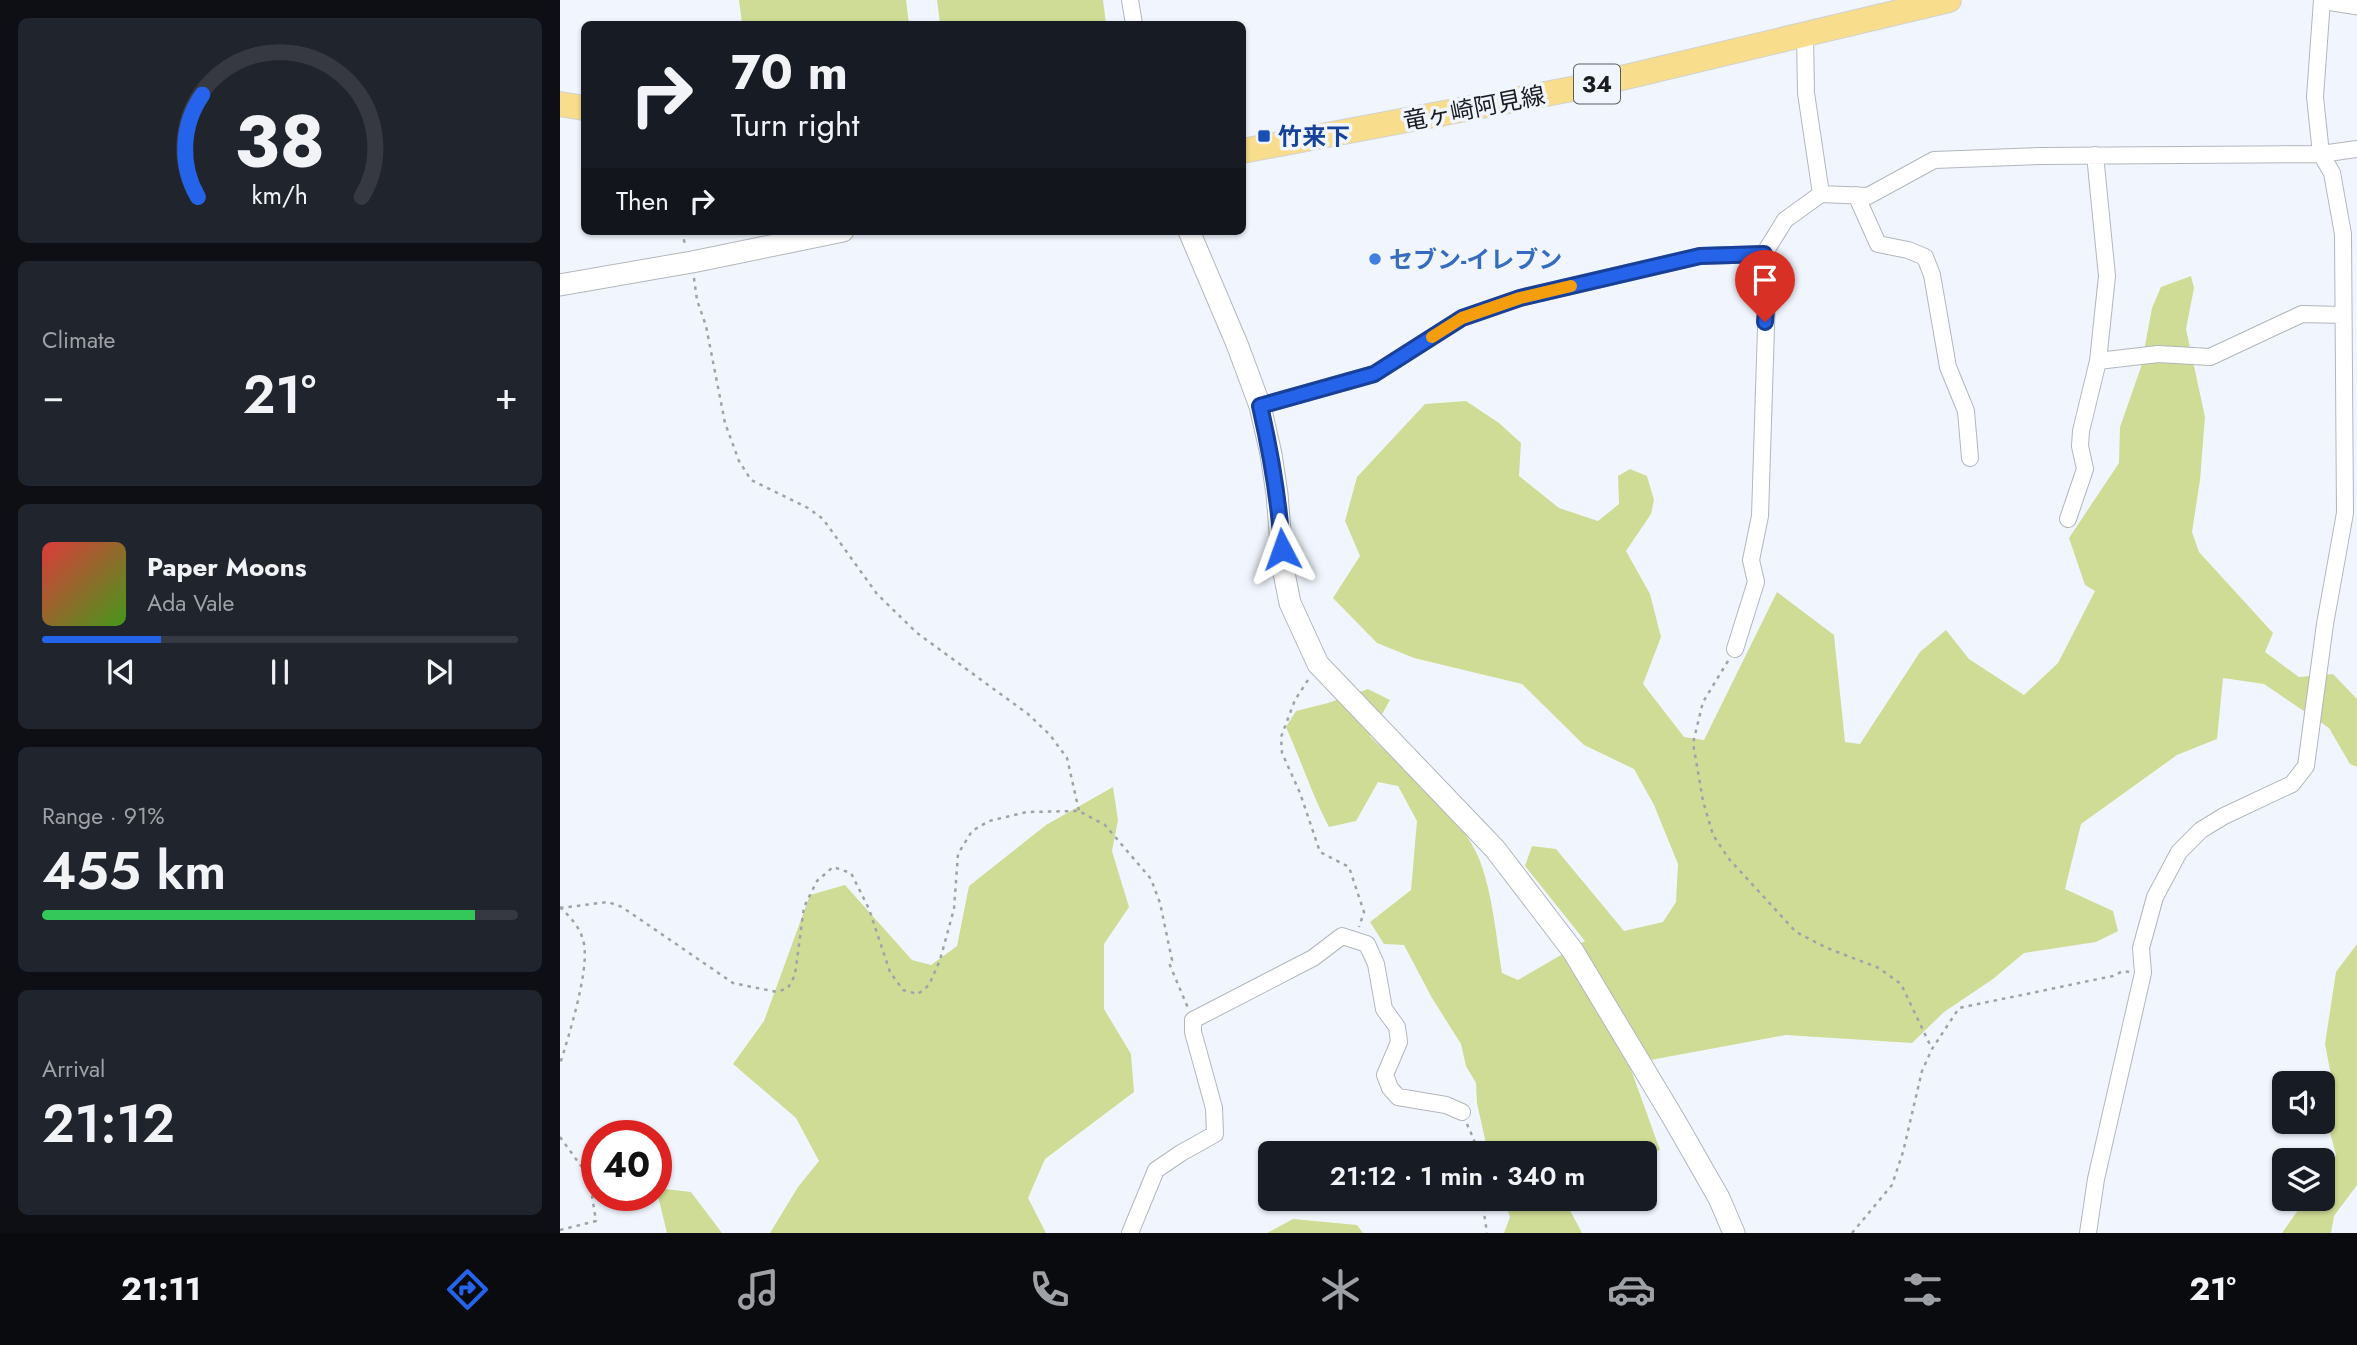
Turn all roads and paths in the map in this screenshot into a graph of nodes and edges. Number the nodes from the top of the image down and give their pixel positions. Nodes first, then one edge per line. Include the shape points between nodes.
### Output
1 (1130, 0) edge
2 (1949, 0) edge
3 (2322, 0) edge
4 (2332, 0) edge
5 (2357, 4) edge
6 (1134, 21) edge
7 (1805, 35) junction
8 (560, 104) edge
9 (581, 108) edge
10 (2357, 149) edge
11 (1246, 150) edge
12 (2321, 154) junction
13 (2095, 155) junction
14 (1821, 194) junction
15 (1856, 195) junction
16 (683, 235) edge
17 (824, 235) edge
18 (1191, 235) edge
19 (1764, 254) junction
20 (692, 262) junction
21 (560, 285) edge
22 (2342, 315) junction
23 (2098, 361) junction
24 (1260, 406) junction
25 (1970, 458) dead end
26 (2351, 510) edge
27 (2068, 519) dead end
28 (1735, 649) joint
29 (1318, 664) junction
30 (1079, 811) junction
31 (560, 907) edge
32 (1355, 940) junction
33 (2143, 974) junction
34 (1193, 1020) junction
35 (1932, 1049) junction
36 (560, 1063) edge
37 (1462, 1112) joint
38 (560, 1137) edge
39 (1475, 1141) edge
40 (1484, 1211) edge
41 (560, 1230) edge
42 (1130, 1233) edge
43 (1487, 1233) edge
44 (1734, 1233) edge
45 (1852, 1233) edge
46 (2088, 1233) edge

1 - 6 street
2 - 7 main road, 竜ヶ崎阿見線 / 34
3 - 12 street via 2315,97
4 - 5 street
7 - 11 main road, 竜ヶ崎阿見線 / 34 via 1588,86
7 - 14 street via 1806,93
8 - 9 main road
10 - 12 street
12 - 13 street
12 - 22 street via 2332,173 2343,234
13 - 15 street via 1934,160 1868,196
13 - 23 street via 2107,276
14 - 15 street
14 - 19 street via 1785,220
15 - 25 street via 1878,244 1925,257 1948,367 1966,411
16 - 20 path
17 - 20 street
18 - 24 street
19 - 24 street via 1700,256 1520,298 1462,318 1374,374
19 - 28 street via 1762,481 1751,560 1756,582
20 - 21 street
20 - 30 path via 725,423 751,480 823,519 877,594 907,623 1050,735 1066,758
22 - 23 street via 2302,314 2210,357 2158,354
22 - 26 street
23 - 27 street via 2081,431 2085,469
24 - 29 street via 1278,495 1290,603
26 - 33 street via 2325,624 2306,766 2292,784 2224,816 2179,852 2155,897 2141,948
28 - 35 path via 1703,702 1693,743 1713,835 1796,932 1879,968 1901,984
29 - 32 path via 1295,700 1281,737 1282,753 1320,852 1349,867 1364,912
29 - 44 street via 1495,849 1573,951 1682,1133
30 - 31 path via 1027,812 989,821 972,831 958,854 954,909 940,960 929,985 918,994 903,990 890,972 869,909 851,873 833,867 817,881 804,907 795,975 788,988 777,992 733,983 622,907 608,902
30 - 34 path via 1105,825 1151,878 1160,903 1169,963
31 - 36 path via 575,922 585,962
32 - 34 street via 1342,936 1313,958
32 - 37 street via 1367,944 1376,964 1384,1009 1397,1027 1399,1042 1385,1075 1390,1088 1398,1097
33 - 35 path via 2123,971 1959,1008
33 - 46 street
34 - 42 street via 1214,1108 1215,1134 1156,1170
35 - 45 path via 1892,1185
37 - 39 path
38 - 41 path via 589,1177 596,1221
40 - 43 path

